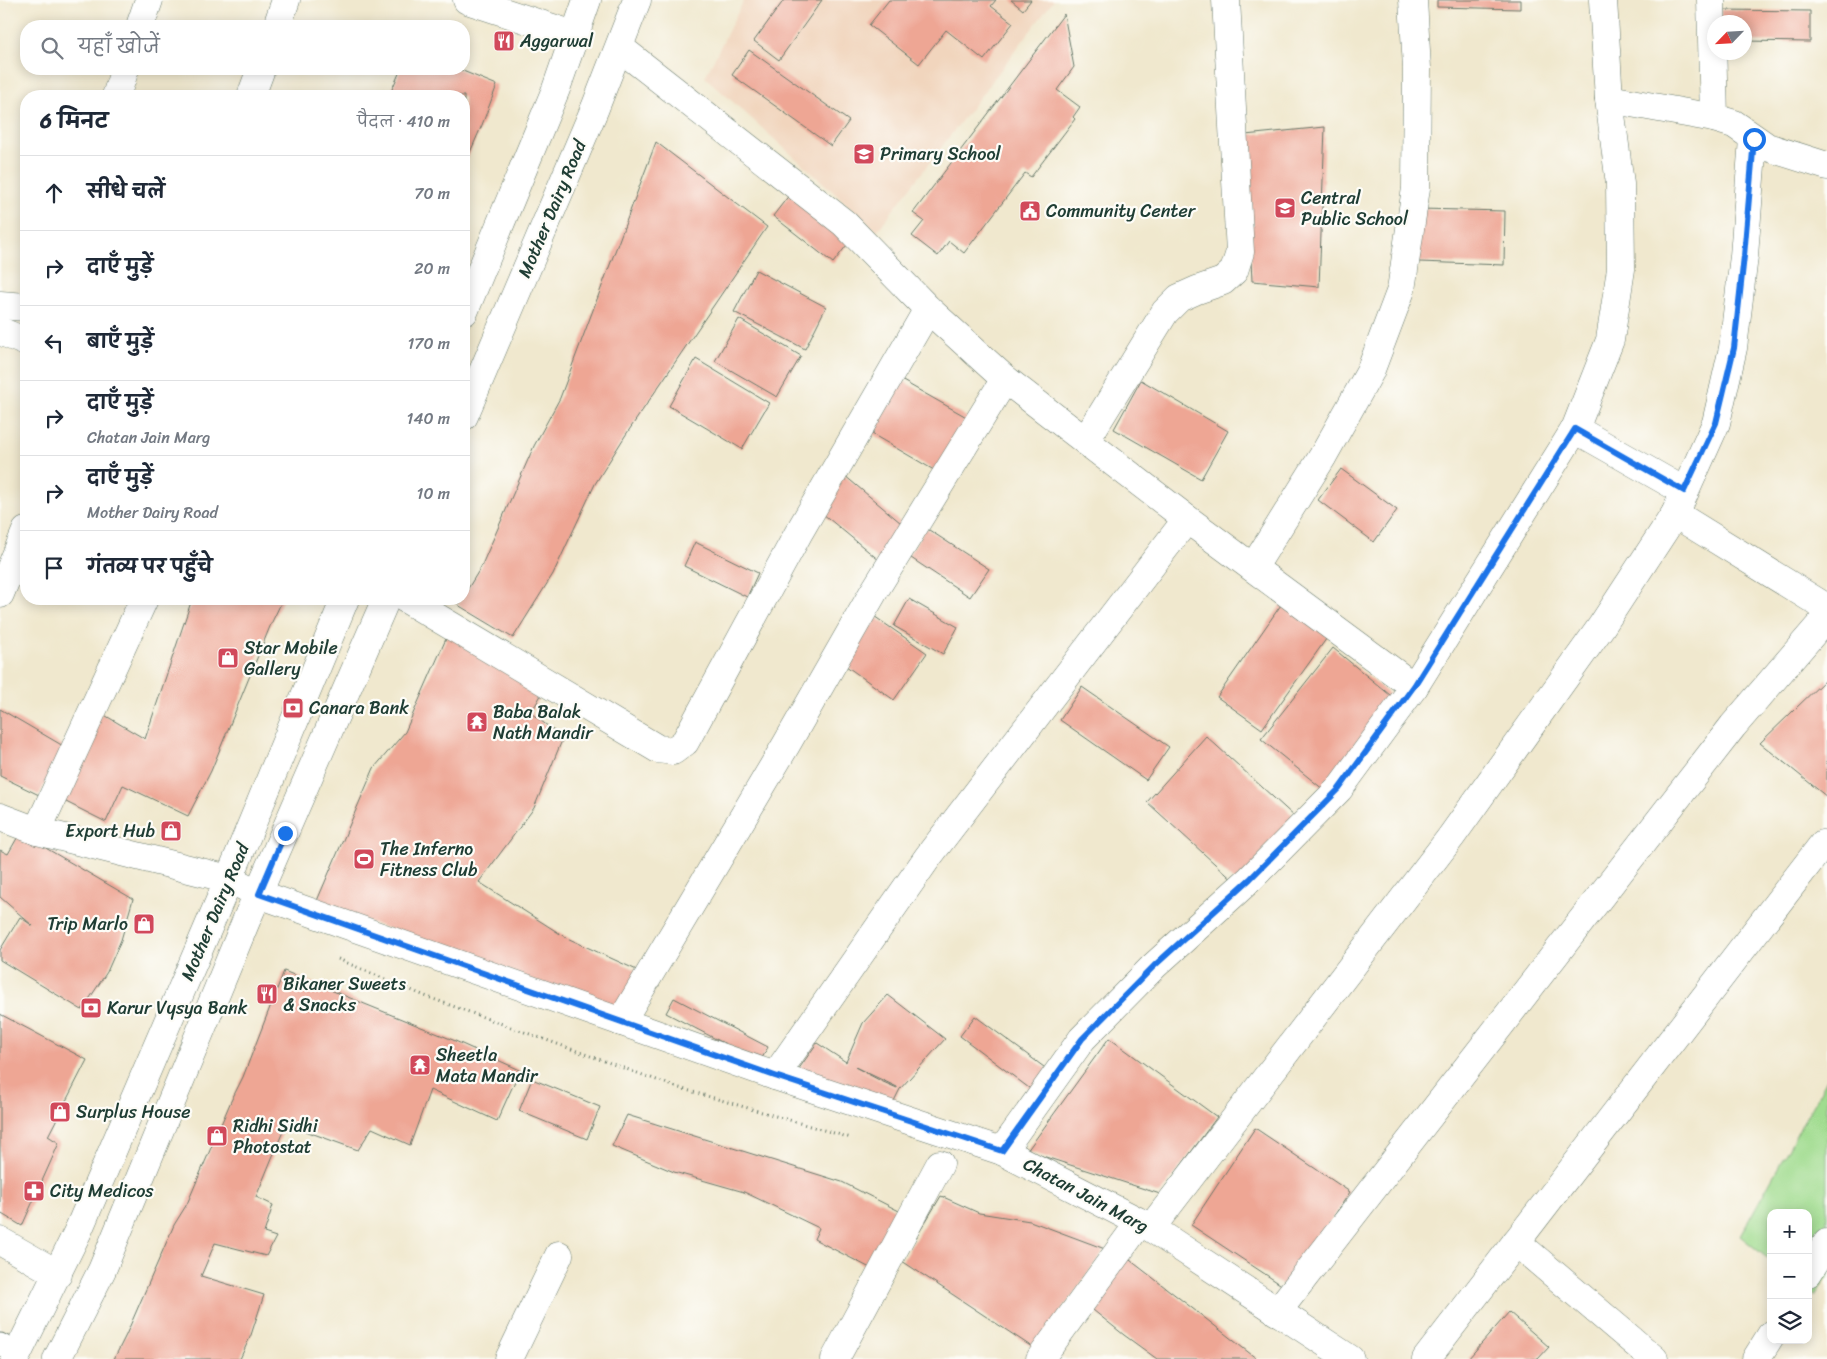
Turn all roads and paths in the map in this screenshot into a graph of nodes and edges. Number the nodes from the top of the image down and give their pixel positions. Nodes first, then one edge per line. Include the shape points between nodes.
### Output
1 (149, 0) edge
2 (286, 0) edge
3 (467, 0) edge
4 (587, 0) edge
5 (637, 0) edge
6 (1226, 0) edge
7 (1413, 0) edge
8 (1603, 0) edge
9 (1711, 0) edge
10 (142, 20) edge
11 (279, 20) edge
12 (574, 35) junction
13 (620, 48) junction
14 (123, 75) edge
15 (259, 75) edge
16 (118, 90) edge
17 (253, 90) edge
18 (1609, 99) junction
19 (1714, 118) junction
20 (1754, 139) junction
21 (1827, 166) edge
22 (470, 297) edge
23 (0, 305) edge
24 (20, 307) edge
25 (928, 309) junction
26 (0, 332) edge
27 (20, 340) edge
28 (1005, 378) junction
29 (470, 402) edge
30 (1575, 429) junction
31 (1086, 440) junction
32 (1679, 503) junction
33 (1187, 519) junction
34 (20, 546) edge
35 (1253, 568) junction
36 (0, 594) edge
37 (141, 605) edge
38 (343, 605) edge
39 (383, 605) edge
40 (416, 605) edge
41 (1827, 608) edge
42 (1827, 617) edge
43 (1414, 686) junction
44 (0, 817) edge
45 (38, 831) junction
46 (1823, 844) dead end
47 (229, 879) junction
48 (259, 894) junction
49 (336, 958) dead end
50 (621, 1022) junction
51 (775, 1076) junction
52 (855, 1140) dead end
53 (1002, 1151) junction
54 (940, 1164) dead end
55 (1145, 1225) junction
56 (0, 1241) edge
57 (1516, 1242) junction
58 (1827, 1243) edge
59 (559, 1255) dead end
60 (1812, 1267) edge
61 (58, 1274) junction
62 (1277, 1312) junction
63 (1767, 1341) edge
64 (11, 1352) edge
65 (57, 1359) edge
66 (509, 1359) edge
67 (835, 1359) edge
68 (1040, 1359) edge
69 (1350, 1359) edge
70 (1426, 1359) edge
71 (1654, 1359) edge
72 (1756, 1359) edge

1 - 10 street
2 - 11 street
3 - 12 street
4 - 12 street
5 - 13 street, Mother Dairy Road
6 - 31 street via 1240,252 1234,271 1223,281 1179,298 1164,312
7 - 35 street via 1417,68 1416,188 1401,290 1370,372 1323,456
8 - 18 street
9 - 19 street
12 - 22 street via 556,89
13 - 25 street via 844,223
13 - 29 street, Mother Dairy Road
14 - 16 street
15 - 17 street
18 - 19 street
18 - 30 street via 1620,184 1621,269 1610,340
19 - 20 street via 1734,124
20 - 21 street via 1767,147
20 - 32 street via 1734,348 1716,423
23 - 24 street
25 - 28 street
25 - 40 street via 798,534 685,742 673,751 658,750
26 - 27 street
28 - 31 street
28 - 50 street via 873,593
30 - 32 street
30 - 43 street
31 - 33 street
32 - 41 street
32 - 55 street via 1601,627 1451,837
33 - 35 street
33 - 51 street via 928,857
34 - 36 street
35 - 43 street
37 - 45 street
38 - 47 street, Mother Dairy Road
39 - 48 street, Mother Dairy Road
42 - 62 street via 1733,726
43 - 53 street via 1339,789 1082,1039
44 - 45 street, Chatan Jain Marg
45 - 47 street, Chatan Jain Marg
46 - 57 street
47 - 48 street, Chatan Jain Marg
47 - 61 street, Mother Dairy Road
48 - 50 street, Chatan Jain Marg
48 - 65 street, Mother Dairy Road via 102,1270
49 - 52 path via 425,996 676,1087
50 - 51 street, Chatan Jain Marg
51 - 53 street, Chatan Jain Marg
53 - 55 street, Chatan Jain Marg
54 - 67 street
55 - 62 street, Chatan Jain Marg
55 - 68 street
56 - 61 street
57 - 70 street
57 - 71 street
58 - 60 street
59 - 66 street
61 - 64 street, Mother Dairy Road
62 - 69 street, Chatan Jain Marg
63 - 72 street

